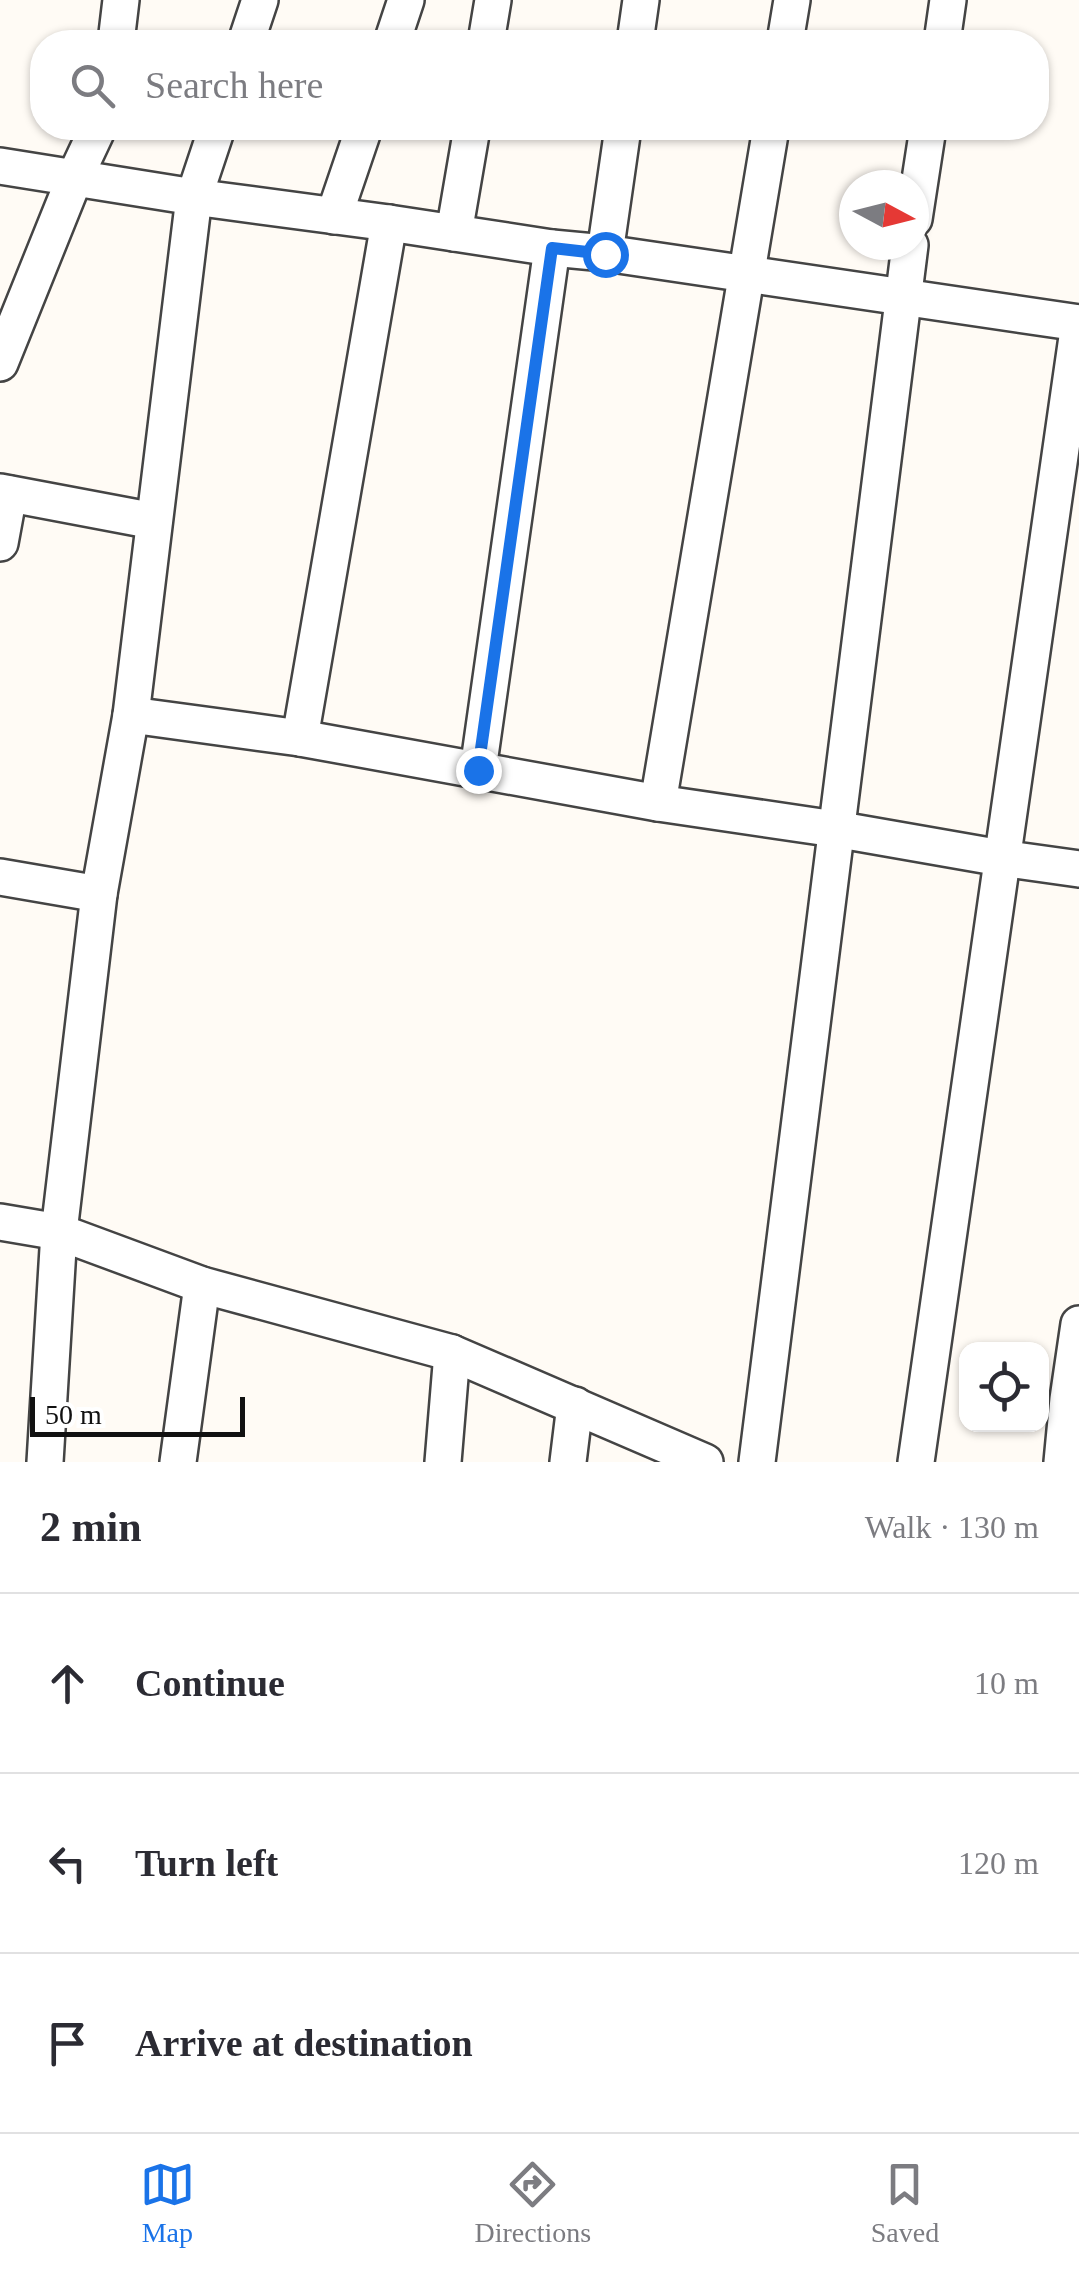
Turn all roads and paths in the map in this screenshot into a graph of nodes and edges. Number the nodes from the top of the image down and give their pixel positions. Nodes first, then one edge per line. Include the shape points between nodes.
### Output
1 (121, 0) edge
2 (260, 0) edge
3 (406, 0) edge
4 (493, 0) edge
5 (640, 0) edge
6 (792, 0) edge
7 (948, 0) edge
8 (117, 30) edge
9 (250, 30) edge
10 (396, 30) edge
11 (488, 30) edge
12 (636, 30) edge
13 (787, 30) edge
14 (944, 30) edge
15 (92, 140) edge
16 (213, 140) edge
17 (360, 140) edge
18 (470, 140) edge
19 (621, 140) edge
20 (769, 140) edge
21 (926, 140) edge
22 (0, 166) edge
23 (922, 170) edge
24 (75, 177) junction
25 (194, 197) junction
26 (334, 216) junction
27 (389, 223) junction
28 (454, 232) junction
29 (552, 248) junction
30 (605, 254) junction
31 (908, 260) edge
32 (748, 274) junction
33 (902, 298) junction
34 (1079, 323) edge
35 (0, 362) edge
36 (4, 493) edge
37 (154, 521) junction
38 (0, 543) edge
39 (130, 716) junction
40 (300, 738) junction
41 (478, 770) junction
42 (658, 803) junction
43 (835, 829) junction
44 (1001, 858) junction
45 (1079, 869) edge
46 (0, 877) edge
47 (99, 894) junction
48 (0, 1222) edge
49 (59, 1232) junction
50 (202, 1284) junction
51 (1079, 1324) edge
52 (452, 1352) junction
53 (1073, 1400) edge
54 (575, 1406) junction
55 (45, 1462) edge
56 (178, 1462) edge
57 (443, 1462) edge
58 (568, 1462) edge
59 (705, 1462) edge
60 (756, 1462) edge
61 (916, 1462) edge
62 (1062, 1462) edge

1 - 8 street
2 - 9 street
3 - 10 street
4 - 11 street
5 - 12 street
6 - 13 street
7 - 14 street
15 - 24 street
16 - 25 street
17 - 26 street
18 - 28 street
19 - 30 street
20 - 32 street
21 - 23 street
22 - 24 street
24 - 25 street
24 - 35 street
25 - 26 street
25 - 37 street
26 - 27 street
27 - 28 street
27 - 40 street
28 - 29 street
29 - 30 street
29 - 41 street
30 - 32 street
31 - 33 street
32 - 33 street
32 - 42 street
33 - 34 street
33 - 43 street
34 - 44 street
36 - 37 street
36 - 38 street
37 - 39 street
39 - 40 street
39 - 47 street
40 - 41 street
41 - 42 street
42 - 43 street
43 - 44 street
43 - 60 street
44 - 45 street
44 - 61 street
46 - 47 street
47 - 49 street
48 - 49 street
49 - 50 street
49 - 55 street
50 - 52 street
50 - 56 street
51 - 53 street
52 - 54 street
52 - 57 street
53 - 62 street
54 - 58 street
54 - 59 street

